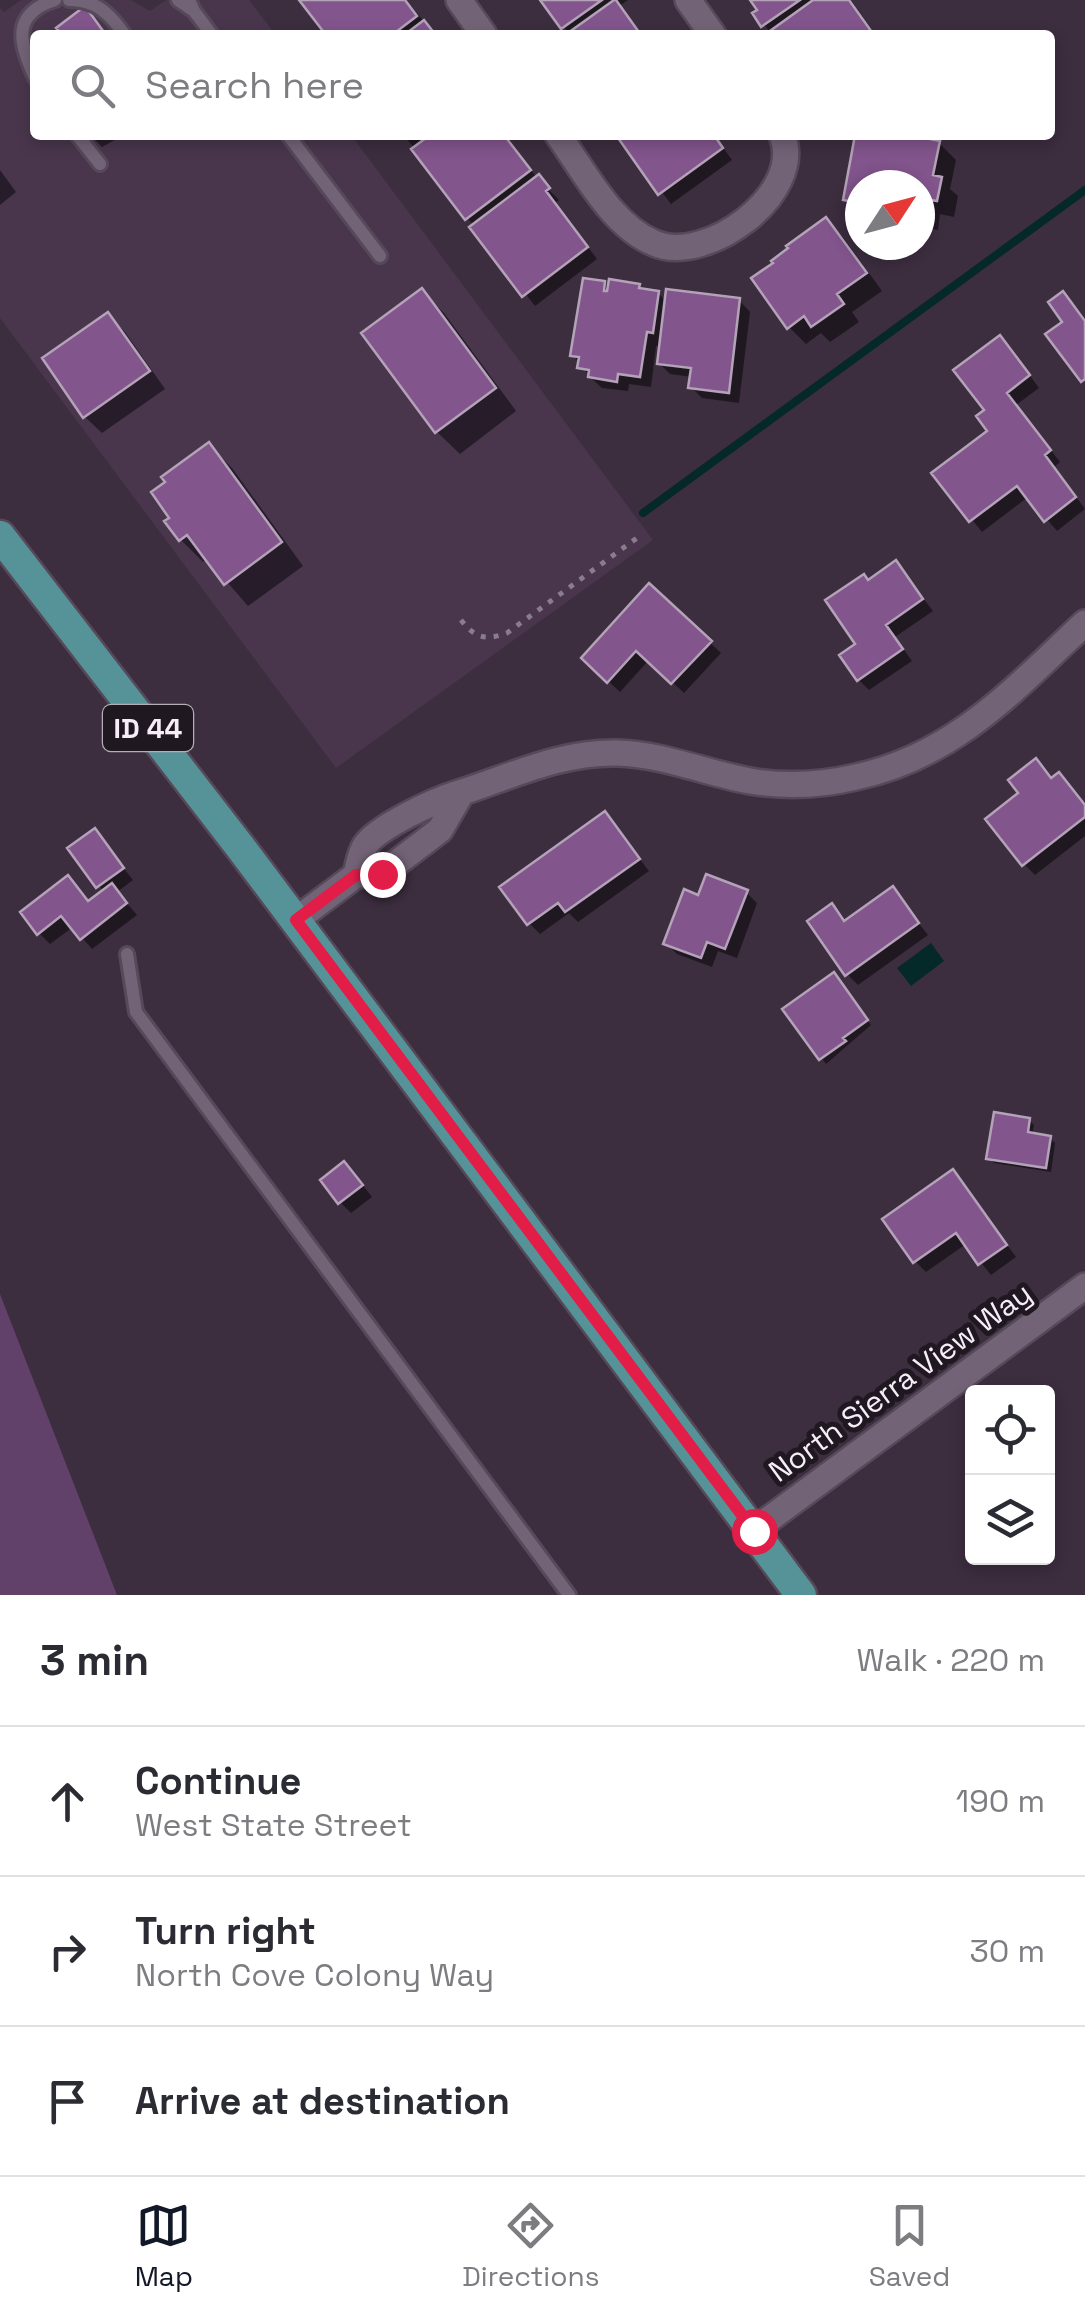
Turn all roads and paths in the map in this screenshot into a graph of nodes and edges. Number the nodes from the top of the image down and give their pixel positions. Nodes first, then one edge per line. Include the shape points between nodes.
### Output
1 (55, 0) edge
2 (68, 0) edge
3 (178, 0) edge
4 (458, 0) edge
5 (688, 0) edge
6 (192, 6) edge
7 (121, 30) edge
8 (209, 30) edge
9 (480, 30) edge
10 (709, 30) edge
11 (30, 66) edge
12 (81, 140) edge
13 (292, 140) edge
14 (562, 140) edge
15 (785, 143) edge
16 (100, 164) dead end
17 (380, 256) dead end
18 (640, 535) dead end
19 (0, 536) edge
20 (461, 620) dead end
21 (1085, 623) edge
22 (296, 920) junction
23 (127, 954) dead end
24 (1085, 1286) edge
25 (754, 1531) junction
26 (569, 1595) edge
27 (802, 1595) edge

1 - 11 lane via 21,27
2 - 7 lane via 94,3
3 - 6 lane
4 - 9 street
5 - 10 street
6 - 8 lane
12 - 16 lane
13 - 17 lane
14 - 15 street via 624,226 679,250 710,242 766,204 784,176
18 - 20 path via 507,633 478,638
19 - 22 main road, ID 44
21 - 22 street via 983,718 889,769 788,784 621,753 546,761 424,804 365,845 356,875
22 - 25 main road, ID 44
23 - 26 lane via 136,1012
24 - 25 street, North Sierra View Way
25 - 27 main road, ID 44

